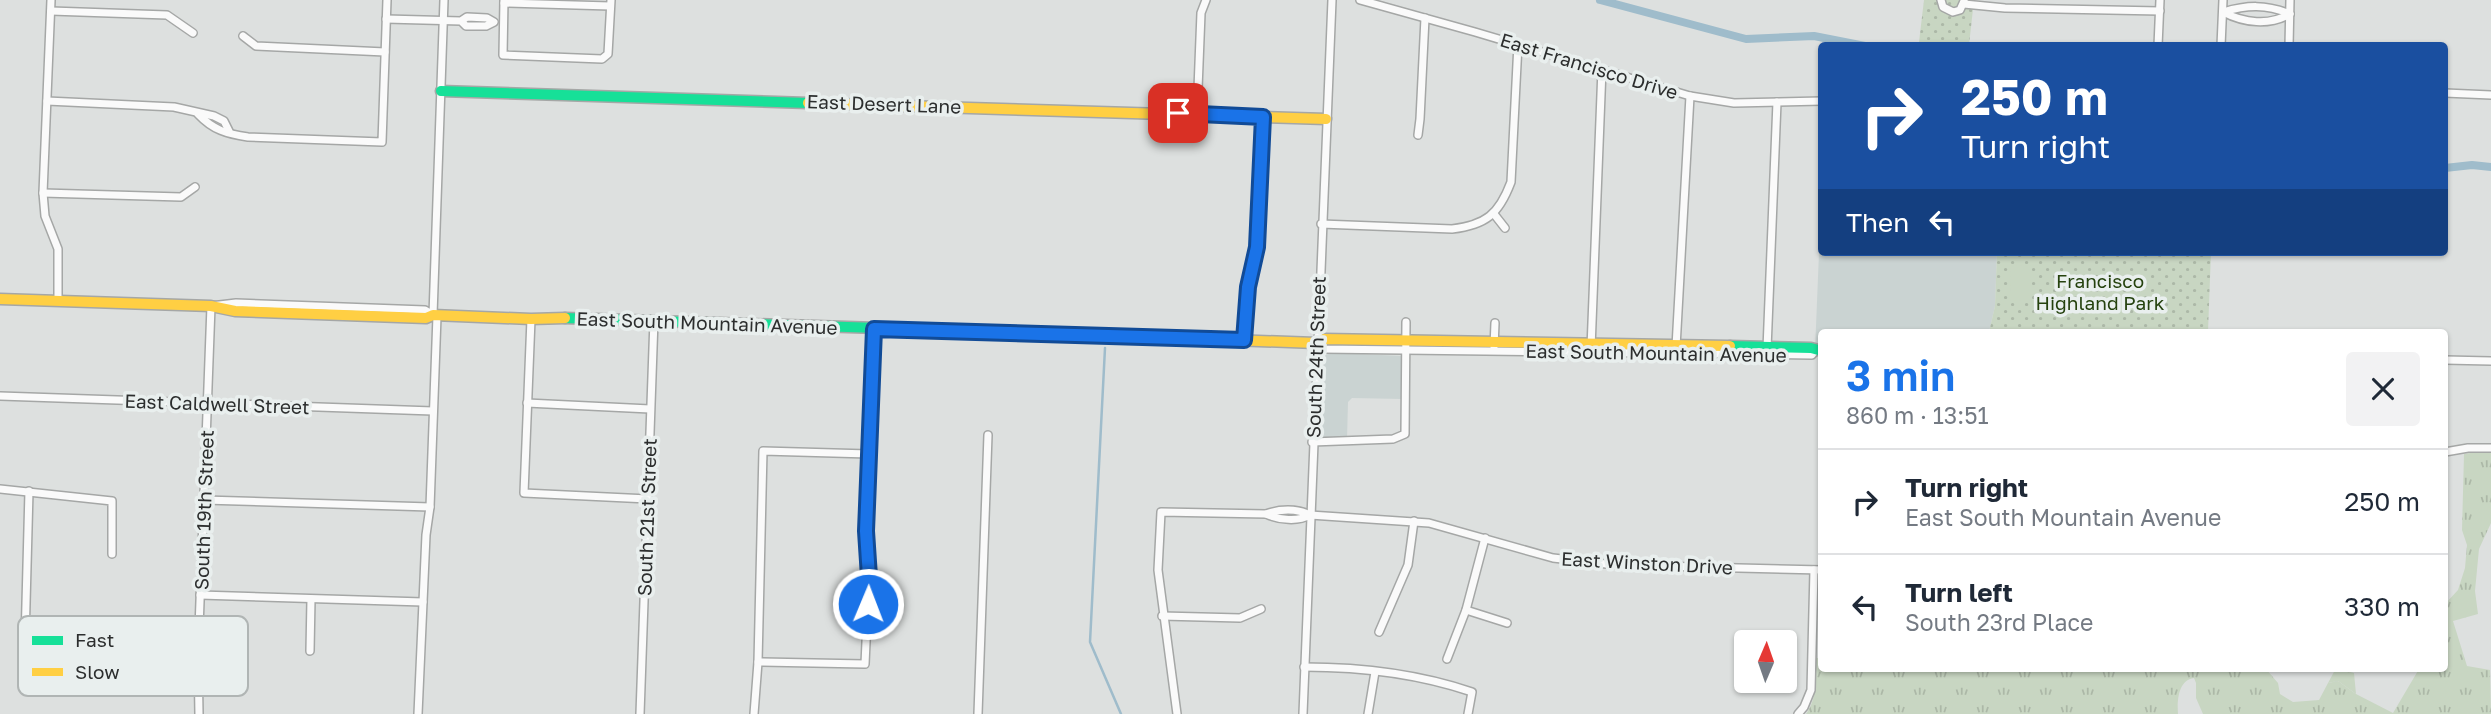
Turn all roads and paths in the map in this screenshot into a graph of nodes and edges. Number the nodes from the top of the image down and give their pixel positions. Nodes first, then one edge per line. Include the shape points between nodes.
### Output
1 (51, 0) edge
2 (387, 0) edge
3 (444, 0) edge
4 (1206, 0) edge
5 (1332, 0) edge
6 (1360, 0) edge
7 (1941, 0) edge
8 (2160, 0) edge
9 (2223, 0) edge
10 (2290, 0) edge
11 (504, 1) edge
12 (1964, 2) edge
13 (610, 3) edge
14 (2256, 6) junction
15 (51, 10) junction
16 (2160, 11) junction
17 (2223, 12) junction
18 (2290, 14) junction
19 (1425, 18) junction
20 (386, 19) junction
21 (444, 21) junction
22 (503, 22) junction
23 (2256, 22) junction
24 (193, 33) dead end
25 (243, 36) dead end
26 (2158, 42) edge
27 (2221, 42) edge
28 (2288, 42) edge
29 (1518, 44) junction
30 (385, 52) junction
31 (1602, 69) junction
32 (441, 91) junction
33 (2448, 93) edge
34 (2491, 95) edge
35 (1690, 96) junction
36 (1818, 101) edge
37 (47, 102) junction
38 (1777, 102) junction
39 (1197, 114) junction
40 (1263, 117) junction
41 (1326, 119) junction
42 (1418, 135) dead end
43 (195, 187) dead end
44 (43, 193) junction
45 (1494, 214) junction
46 (1321, 224) junction
47 (1505, 228) dead end
48 (0, 299) edge
49 (58, 301) junction
50 (212, 306) junction
51 (435, 316) junction
52 (531, 318) junction
53 (654, 320) junction
54 (1406, 323) dead end
55 (1495, 323) dead end
56 (874, 329) junction
57 (1244, 340) junction
58 (1316, 343) junction
59 (1407, 345) junction
60 (1494, 347) junction
61 (1591, 348) junction
62 (1676, 349) junction
63 (1767, 351) junction
64 (1818, 351) edge
65 (2448, 360) edge
66 (2491, 361) edge
67 (0, 396) edge
68 (208, 403) junction
69 (527, 403) junction
70 (650, 409) junction
71 (433, 411) junction
72 (988, 435) dead end
73 (1312, 442) junction
74 (2487, 448) edge
75 (2448, 452) edge
76 (869, 454) junction
77 (0, 489) edge
78 (29, 491) junction
79 (648, 499) junction
80 (204, 500) junction
81 (430, 507) junction
82 (1310, 514) junction
83 (1414, 521) junction
84 (1485, 538) junction
85 (113, 554) dead end
86 (1818, 570) edge
87 (200, 595) junction
88 (311, 599) junction
89 (424, 602) junction
90 (1261, 609) dead end
91 (1466, 610) junction
92 (26, 616) edge
93 (199, 616) edge
94 (1162, 616) junction
95 (1507, 623) dead end
96 (1379, 632) dead end
97 (310, 651) dead end
98 (1447, 659) dead end
99 (758, 662) junction
100 (1304, 667) junction
101 (1375, 671) junction
102 (199, 696) edge
103 (420, 704) junction
104 (199, 714) edge
105 (418, 714) edge
106 (423, 714) edge
107 (640, 714) edge
108 (754, 714) edge
109 (978, 714) edge
110 (1177, 714) edge
111 (1303, 714) edge
112 (1368, 714) edge
113 (1468, 714) edge
114 (1798, 714) edge

1 - 15 street
2 - 20 street
3 - 21 street
4 - 39 street via 1201,13
5 - 41 street, South 24th Street
6 - 19 street, East Francisco Drive
7 - 12 street via 1949,12 1957,12
8 - 16 street
9 - 17 street
10 - 18 street
11 - 13 street
11 - 22 street
12 - 16 street via 2005,8
13 - 22 street via 608,54 602,59 503,55
14 - 17 street
14 - 18 street
14 - 23 street
15 - 24 street via 167,15
15 - 37 street
16 - 26 street
17 - 23 street
17 - 27 street
18 - 23 street
18 - 28 street
19 - 29 street, East Francisco Drive
19 - 42 street
20 - 21 street
20 - 30 street
21 - 22 street via 461,21 466,26
21 - 32 street
25 - 30 street via 256,46
29 - 31 street, East Francisco Drive
29 - 45 street via 1511,182
30 - 37 street via 382,142 248,137 219,132 198,114 174,107
31 - 35 street, East Francisco Drive
31 - 61 street
32 - 39 street, East Desert Lane
32 - 51 street
33 - 34 street
35 - 38 street, East Francisco Drive via 1734,103
35 - 62 street
36 - 38 street, East Francisco Drive
37 - 44 street
38 - 63 street
39 - 40 street, East Desert Lane
40 - 41 street, East Desert Lane
40 - 57 street via 1257,247
41 - 46 street, South 24th Street
43 - 44 street via 181,197
44 - 49 street via 45,216 58,248
45 - 46 street via 1473,226 1452,229
45 - 47 street
46 - 58 street, South 24th Street
48 - 49 street, East South Mountain Avenue
49 - 50 street, East South Mountain Avenue
50 - 51 street, East South Mountain Avenue via 236,311
50 - 68 street, South 19th Street
51 - 52 street, East South Mountain Avenue
51 - 71 street
52 - 53 street, East South Mountain Avenue
52 - 69 street
53 - 56 street, East South Mountain Avenue
53 - 70 street, South 21st Street
54 - 59 street
55 - 60 street
56 - 57 street, East South Mountain Avenue
56 - 76 street
57 - 58 street, East South Mountain Avenue
58 - 59 street, East South Mountain Avenue via 1324,339
58 - 73 street, South 24th Street
59 - 60 street, East South Mountain Avenue
59 - 73 street via 1405,434 1393,439
60 - 61 street, East South Mountain Avenue
61 - 62 street, East South Mountain Avenue
62 - 63 street, East South Mountain Avenue
63 - 64 street, East South Mountain Avenue
65 - 66 street
67 - 68 street, East Caldwell Street
68 - 71 street, East Caldwell Street
68 - 80 street, South 19th Street
69 - 70 street
69 - 79 street via 524,493
70 - 79 street, South 21st Street
71 - 81 street
72 - 109 street
73 - 82 street, South 24th Street
74 - 75 street
76 - 99 street via 864,664
76 - 99 street via 763,451
77 - 78 street
78 - 85 street via 112,501
78 - 92 street
79 - 107 street, South 21st Street
80 - 81 street
80 - 87 street, South 19th Street
81 - 89 street
82 - 83 street, East Winston Drive
82 - 94 street, East Winston Drive via 1303,519 1280,514 1161,512 1158,570
82 - 100 street, South 24th Street
83 - 84 street, East Winston Drive
83 - 96 street via 1408,565
84 - 86 street, East Winston Drive via 1553,558 1615,565
84 - 91 street
86 - 114 street via 1811,690
87 - 88 street
87 - 93 street, South 19th Street
88 - 89 street
88 - 97 street
89 - 103 street
90 - 94 street via 1240,618
91 - 95 street
91 - 98 street
94 - 110 street
99 - 108 street
100 - 101 street
100 - 111 street, South 24th Street
101 - 112 street
101 - 113 street via 1438,681 1472,692
102 - 104 street, South 19th Street
103 - 105 street
103 - 106 street

